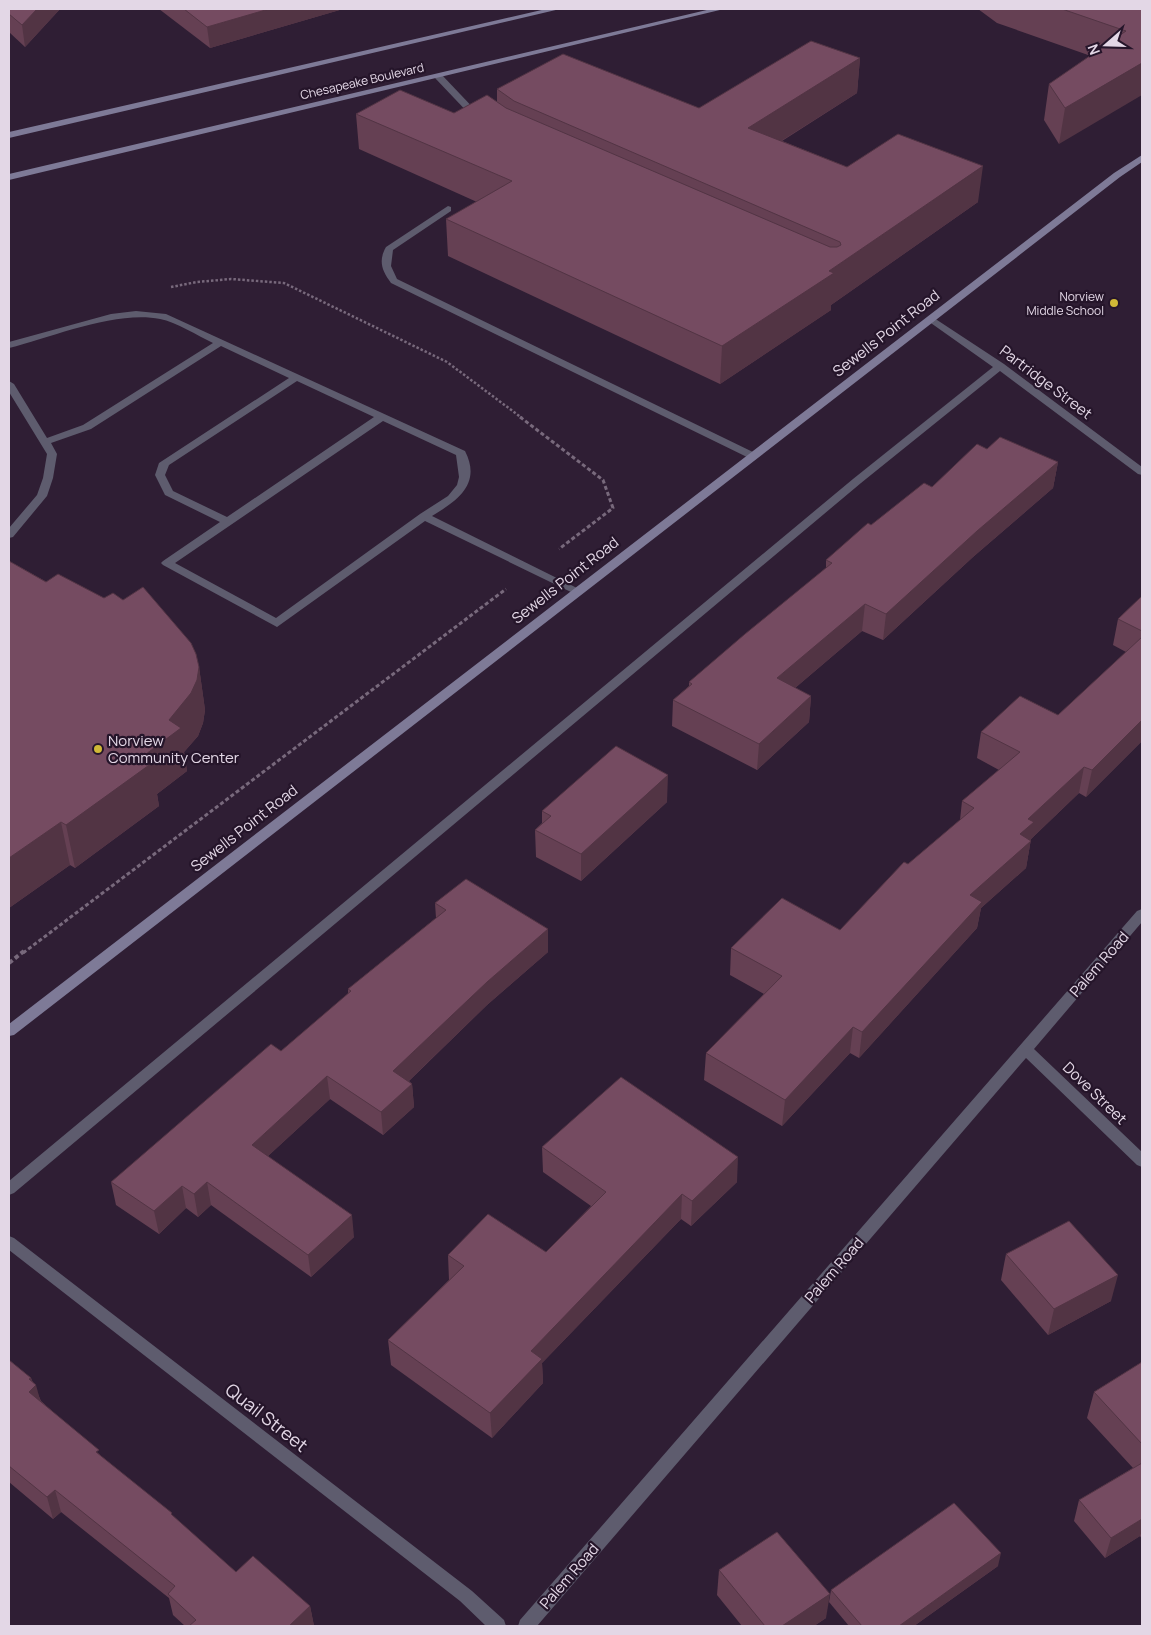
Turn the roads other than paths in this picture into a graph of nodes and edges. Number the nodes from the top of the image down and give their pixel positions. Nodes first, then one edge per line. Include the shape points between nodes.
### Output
1 (556, 9) edge
2 (720, 9) edge
3 (438, 76) junction
4 (484, 121) edge
5 (9, 135) edge
6 (1142, 158) edge
7 (9, 177) edge
8 (448, 209) dead end
9 (931, 319) junction
10 (221, 342) junction
11 (9, 345) edge
12 (1000, 366) junction
13 (297, 377) junction
14 (9, 384) edge
15 (384, 416) junction
16 (45, 442) junction
17 (753, 456) junction
18 (1142, 472) edge
19 (424, 516) junction
20 (228, 522) junction
21 (9, 535) edge
22 (577, 592) junction
23 (1142, 914) edge
24 (9, 1031) edge
25 (1025, 1049) junction
26 (1142, 1161) edge
27 (9, 1189) edge
28 (9, 1242) edge
29 (498, 1626) edge
30 (526, 1626) edge

1 - 5 main road, Chesapeake Boulevard
2 - 3 main road, Chesapeake Boulevard
3 - 4 street
3 - 7 main road, Chesapeake Boulevard
6 - 9 main road, Sewells Point Road
8 - 17 street via 389,249 386,269 394,281
9 - 12 street, Partridge Street
9 - 17 main road, Sewells Point Road
10 - 11 street via 163,316 136,314 111,317
10 - 13 street
10 - 16 street via 87,427
12 - 18 street, Partridge Street
12 - 27 street via 857,480
13 - 15 street
13 - 20 street via 164,464 160,475 169,493
14 - 16 street
15 - 19 street via 461,453 466,470 457,495
15 - 20 street
16 - 21 street via 52,454 42,496
17 - 22 main road, Sewells Point Road
19 - 20 street via 277,622 167,563
19 - 22 street
22 - 24 main road, Sewells Point Road
23 - 25 street, Palem Road
25 - 26 street, Dove Street
25 - 30 street, Palem Road
28 - 29 street, Quail Street via 466,1596

